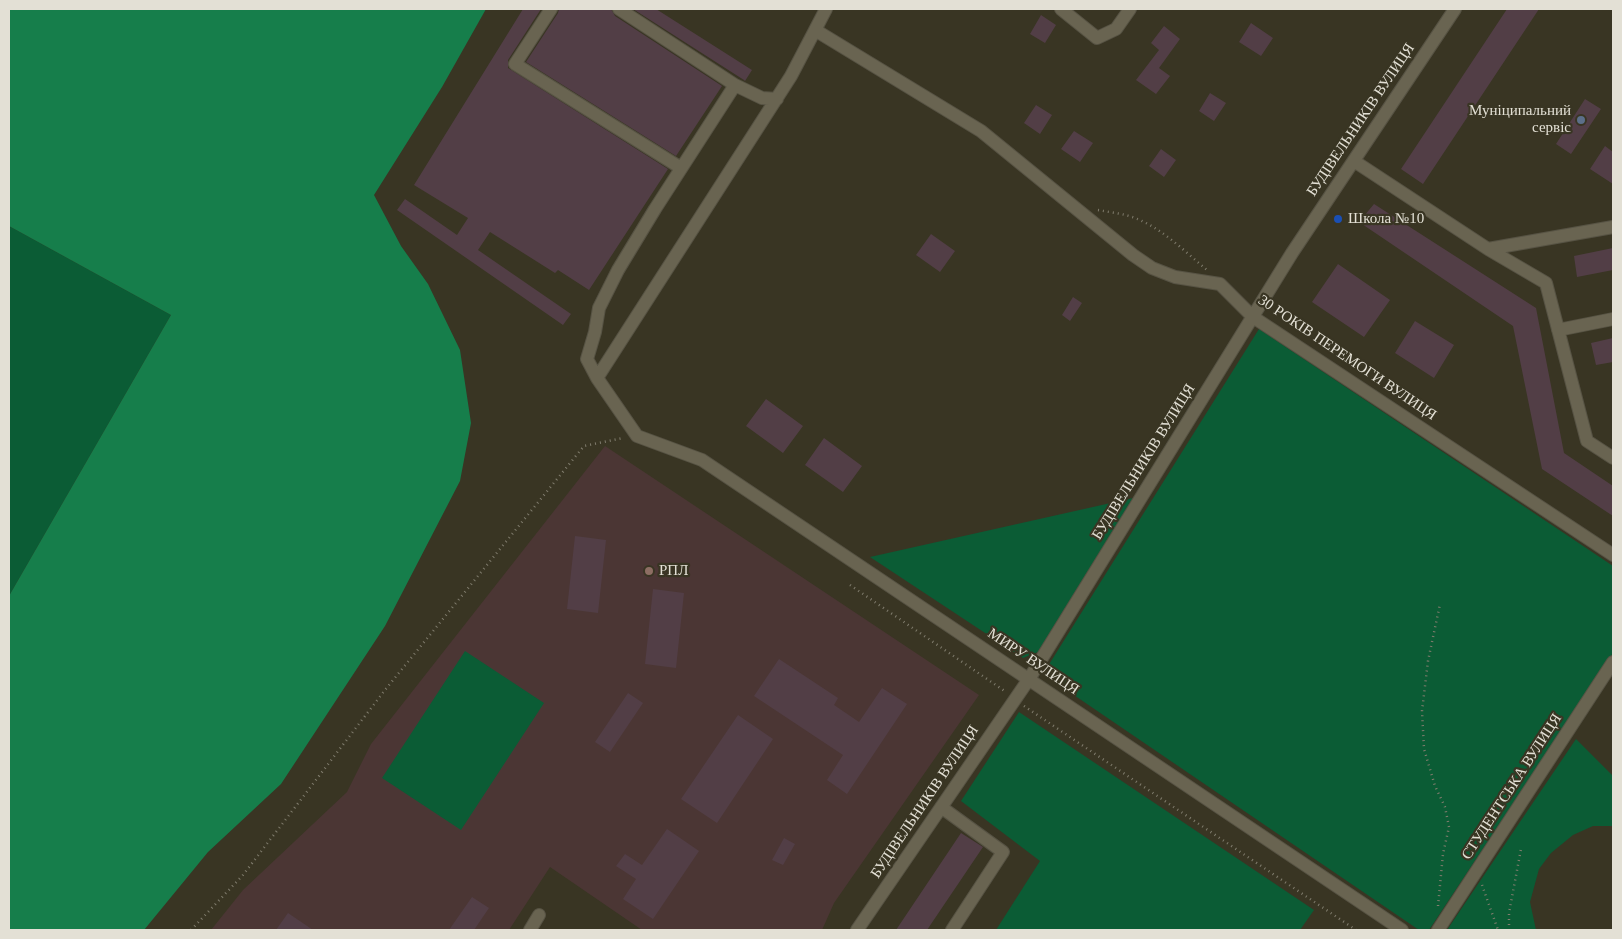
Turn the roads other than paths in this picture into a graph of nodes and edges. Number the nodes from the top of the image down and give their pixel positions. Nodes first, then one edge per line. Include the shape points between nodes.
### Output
1 (551, 9) edge
2 (618, 9) edge
3 (826, 9) edge
4 (1062, 9) edge
5 (1130, 9) edge
6 (1455, 9) edge
7 (815, 30) junction
8 (735, 84) junction
9 (777, 99) junction
10 (1354, 161) junction
11 (682, 168) junction
12 (1613, 227) edge
13 (1488, 249) junction
14 (1253, 317) junction
15 (1613, 319) edge
16 (1558, 330) junction
17 (597, 378) junction
18 (1613, 458) edge
19 (1613, 555) edge
20 (1613, 662) edge
21 (1029, 679) junction
22 (941, 807) junction
23 (539, 915) dead end
24 (530, 930) edge
25 (857, 930) edge
26 (952, 930) edge
27 (1402, 930) edge
28 (1438, 930) edge

1 - 11 street via 515,64
2 - 8 street
3 - 7 street
4 - 5 street via 1097,38 1116,29
6 - 10 street, БУДІВЕЛЬНИКІВ ВУЛИЦЯ
7 - 9 street
7 - 14 street, 30 РОКІВ ПЕРЕМОГИ ВУЛИЦЯ via 981,131 1133,256 1174,276 1220,284
8 - 9 street via 762,98
8 - 11 street
9 - 17 street
10 - 13 street
10 - 14 street, БУДІВЕЛЬНИКІВ ВУЛИЦЯ
11 - 17 street via 655,208 599,308 587,359
12 - 13 street
13 - 16 street via 1546,283
14 - 19 street, 30 РОКІВ ПЕРЕМОГИ ВУЛИЦЯ
14 - 21 street, БУДІВЕЛЬНИКІВ ВУЛИЦЯ
15 - 16 street
16 - 18 street via 1587,441
17 - 21 street, МИРУ ВУЛИЦЯ via 637,436 702,460
20 - 28 street, СТУДЕНТСЬКА ВУЛИЦЯ
21 - 22 street, БУДІВЕЛЬНИКІВ ВУЛИЦЯ
21 - 27 street, МИРУ ВУЛИЦЯ
22 - 25 street, БУДІВЕЛЬНИКІВ ВУЛИЦЯ
22 - 26 street via 1003,852
23 - 24 street

